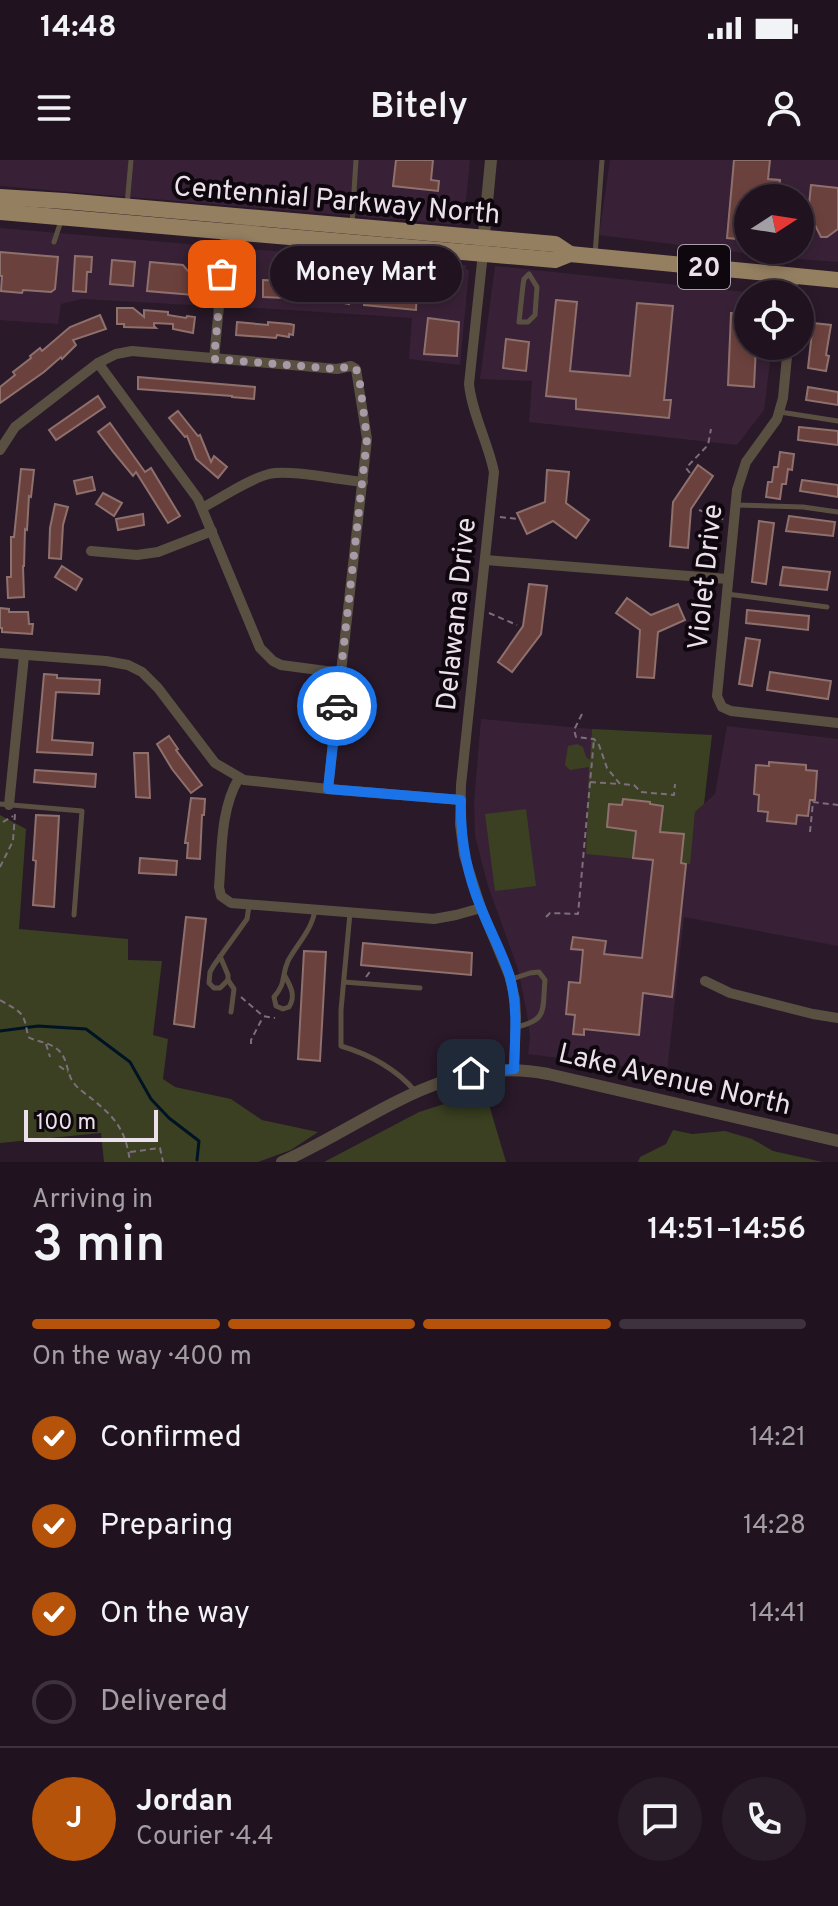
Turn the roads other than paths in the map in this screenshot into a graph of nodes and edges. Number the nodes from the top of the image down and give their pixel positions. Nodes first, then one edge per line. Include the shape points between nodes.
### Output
1 (131, 160) edge
2 (356, 160) edge
3 (491, 160) edge
4 (602, 160) edge
5 (0, 197) edge
6 (0, 212) edge
7 (113, 214) junction
8 (62, 216) junction
9 (269, 219) junction
10 (352, 226) junction
11 (226, 232) junction
12 (54, 242) dead end
13 (367, 243) junction
14 (483, 246) junction
15 (595, 256) junction
16 (794, 275) junction
17 (793, 280) edge
18 (838, 280) edge
19 (519, 322) joint
20 (214, 359) junction
21 (787, 360) edge
22 (98, 363) junction
23 (779, 412) junction
24 (838, 421) edge
25 (0, 450) edge
26 (363, 482) junction
27 (736, 505) junction
28 (202, 508) junction
29 (838, 512) edge
30 (212, 531) junction
31 (91, 551) dead end
32 (486, 560) junction
33 (727, 579) junction
34 (726, 594) junction
35 (827, 607) dead end
36 (0, 653) edge
37 (24, 656) junction
38 (341, 673) junction
39 (838, 723) edge
40 (239, 778) junction
41 (328, 789) junction
42 (461, 800) junction
43 (5, 804) edge
44 (249, 905) junction
45 (481, 908) junction
46 (315, 909) junction
47 (350, 912) junction
48 (74, 915) dead end
49 (220, 956) junction
50 (285, 976) junction
51 (228, 980) junction
52 (510, 980) junction
53 (705, 981) dead end
54 (344, 982) junction
55 (420, 988) dead end
56 (231, 1012) dead end
57 (838, 1018) edge
58 (516, 1027) junction
59 (514, 1069) junction
60 (415, 1092) junction
61 (838, 1141) edge
62 (282, 1162) edge

1 - 7 lane
2 - 10 lane
3 - 14 street, Delawana Drive
4 - 15 lane
5 - 7 main road, Centennial Parkway North / 20 via 64,201
6 - 8 main road, Centennial Parkway North / 20
7 - 8 main road, Centennial Parkway North / 20
7 - 9 main road, Centennial Parkway North / 20
7 - 11 main road, Centennial Parkway North / 20
8 - 12 lane
9 - 10 main road, Centennial Parkway North / 20
9 - 11 street
10 - 13 lane
10 - 14 main road, Centennial Parkway North / 20
11 - 13 main road, Centennial Parkway North / 20
11 - 20 street
13 - 14 main road, Centennial Parkway North / 20
14 - 15 main road, Centennial Parkway North / 20 via 555,260 570,254
14 - 32 street, Delawana Drive via 469,384 494,472
15 - 16 main road, Centennial Parkway North / 20
16 - 17 street
16 - 18 main road, Centennial Parkway North / 20
19 - 19 lane via 535,315 537,287 529,274
20 - 22 street via 132,351
20 - 26 street via 356,369 367,439
21 - 23 street, Violet Drive
22 - 25 street via 15,427
22 - 28 street
23 - 24 lane
23 - 27 street, Violet Drive via 743,470
26 - 28 street via 271,473
26 - 38 street
27 - 29 lane
27 - 33 street, Violet Drive
28 - 30 street
30 - 31 street via 158,552
30 - 38 street via 265,654 281,665
32 - 33 street
32 - 42 street, Delawana Drive
33 - 34 street, Violet Drive
34 - 35 lane
34 - 39 street, Violet Drive via 717,696 722,707
36 - 37 street
37 - 40 street via 106,661 142,672 215,763
37 - 43 street
38 - 41 street
40 - 41 street
40 - 44 street via 225,816 219,887 231,903
41 - 42 street
42 - 45 street, Delawana Drive via 464,855
43 - 48 lane via 82,811
44 - 46 street
44 - 49 lane via 247,919
45 - 47 street via 434,919
45 - 52 street, Delawana Drive
46 - 47 street
46 - 50 lane
47 - 54 lane
49 - 51 lane
49 - 51 lane via 209,983 220,988
50 - 50 lane via 274,997 276,1006 286,1009 292,1002
51 - 56 lane via 234,991
52 - 58 street, Delawana Drive
52 - 58 lane via 539,972 545,980 539,1019
53 - 57 street via 730,993
54 - 55 lane
54 - 60 lane via 341,1046 404,1078
58 - 59 street, Delawana Drive
59 - 60 street, Lake Avenue North via 471,1073
59 - 61 street, Lake Avenue North
60 - 62 street, Lake Avenue North

